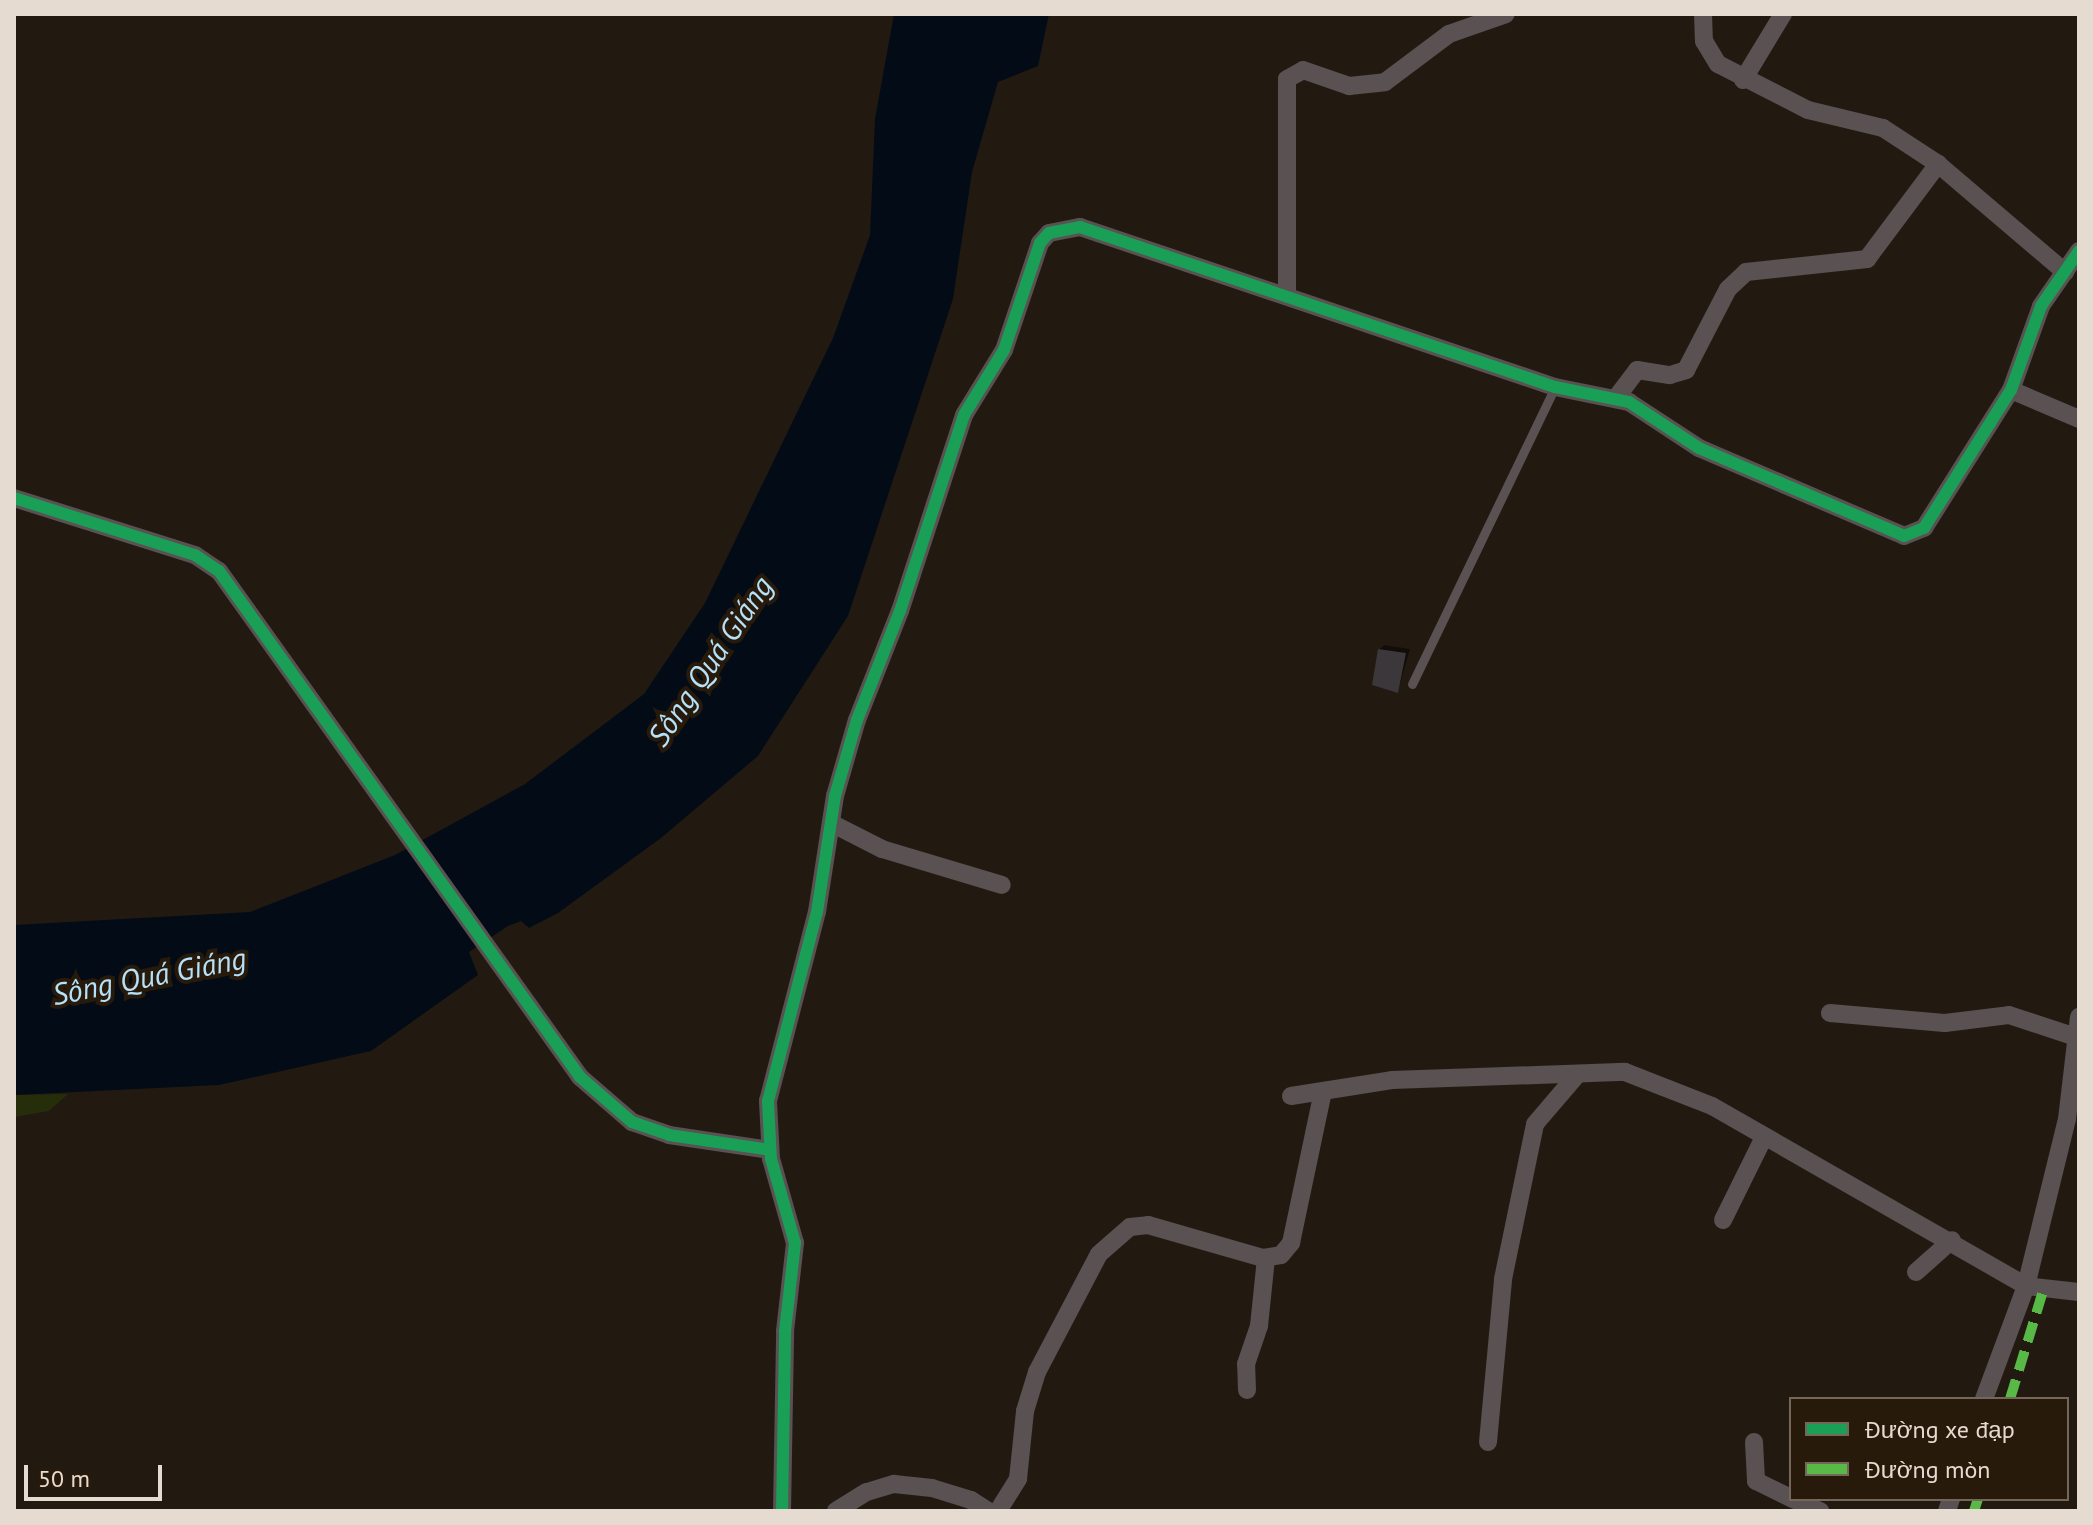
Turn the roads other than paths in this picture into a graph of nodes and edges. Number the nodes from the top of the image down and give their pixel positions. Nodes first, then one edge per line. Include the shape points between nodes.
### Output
1 (1506, 14) edge
2 (1703, 14) edge
3 (1783, 14) edge
4 (1743, 80) junction
5 (1938, 164) junction
6 (2079, 251) edge
7 (2065, 272) junction
8 (1287, 295) junction
9 (1555, 387) junction
10 (2011, 390) junction
11 (1616, 398) junction
12 (2079, 419) edge
13 (14, 498) edge
14 (1412, 684) dead end
15 (831, 823) junction
16 (1002, 885) dead end
17 (1830, 1013) dead end
18 (2079, 1017) edge
19 (2078, 1038) edge
20 (1576, 1076) junction
21 (1323, 1091) junction
22 (1291, 1096) dead end
23 (1764, 1137) junction
24 (770, 1150) junction
25 (1723, 1220) dead end
26 (1952, 1240) junction
27 (1266, 1258) junction
28 (1916, 1272) dead end
29 (2026, 1286) junction
30 (2077, 1288) edge
31 (1247, 1390) dead end
32 (1985, 1397) edge
33 (1488, 1442) dead end
34 (1754, 1442) dead end
35 (1789, 1498) edge
36 (1797, 1501) edge
37 (782, 1511) edge
38 (836, 1511) edge
39 (988, 1511) edge
40 (998, 1511) edge
41 (1820, 1511) edge

1 - 8 street via 1449,34 1385,82 1349,86 1303,70 1287,79
2 - 4 street via 1710,54
3 - 4 street
4 - 5 street via 1808,110 1867,122
5 - 7 street
5 - 11 street via 1867,259 1746,272 1728,289 1686,370 1670,375 1637,370
6 - 7 street
7 - 10 street via 2041,306
8 - 9 street
8 - 15 street via 1080,227 1064,227 1040,243 1004,350 964,415 900,611 857,720
9 - 11 street
9 - 14 lane
10 - 11 street via 1924,528 1904,536 1699,448
10 - 12 street
13 - 24 street via 195,555 219,571 580,1077 632,1122 669,1135
15 - 16 street via 882,849
15 - 24 street via 817,912 768,1101
17 - 19 street via 1945,1023 2009,1015
18 - 19 street
19 - 29 street via 2067,1119
20 - 21 street via 1392,1080
20 - 23 street via 1625,1072 1712,1106
20 - 33 street via 1535,1124 1503,1279
21 - 22 street
21 - 27 street via 1291,1243 1281,1255
23 - 25 street
23 - 26 street
24 - 37 street via 795,1243 785,1331
26 - 28 street
26 - 29 street
27 - 31 street via 1259,1326 1246,1364
27 - 40 street via 1148,1225 1113,1237 1084,1277 1037,1372 1025,1411 1018,1479
29 - 30 street
29 - 32 street
34 - 35 street via 1756,1481
36 - 41 street
38 - 39 street via 867,1492 894,1484 932,1488

